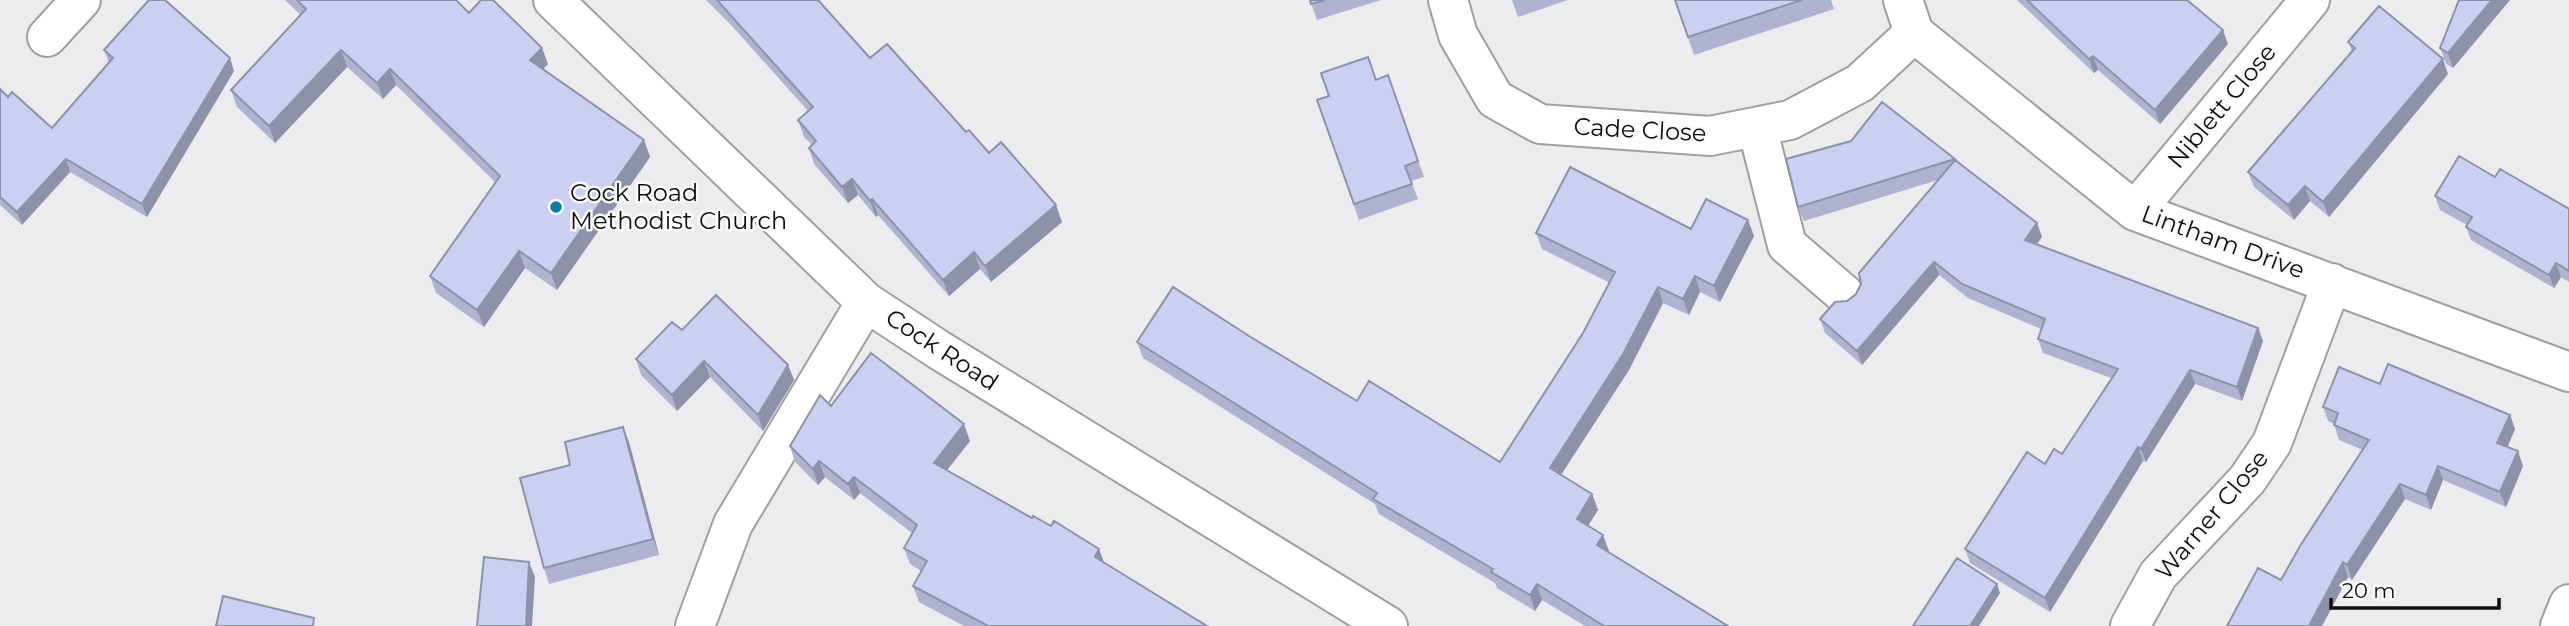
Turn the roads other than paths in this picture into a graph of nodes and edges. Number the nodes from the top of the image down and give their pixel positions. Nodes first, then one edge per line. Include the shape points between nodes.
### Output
1 (553, 0) edge
2 (1448, 0) edge
3 (2309, 0) edge
4 (79, 1) edge
5 (1909, 17) edge
6 (47, 37) dead end
7 (1757, 127) junction
8 (2135, 211) junction
9 (2332, 283) junction
10 (1844, 294) dead end
11 (866, 302) junction
12 (2569, 372) edge
13 (2569, 604) edge
14 (695, 626) edge
15 (1388, 626) edge
16 (2130, 626) edge
17 (2560, 626) edge

1 - 11 street, Cock Road
2 - 7 street, Cade Close via 1458,36 1494,99 1540,124 1710,136
3 - 8 street, Niblett Close
4 - 6 street
5 - 7 street, Cade Close via 1860,83 1790,120
5 - 8 street, Lintham Drive
7 - 10 street via 1787,245
8 - 9 street, Lintham Drive
9 - 12 street, Lintham Drive
9 - 16 street, Warner Close via 2272,443 2247,480 2158,575
11 - 14 street via 733,524
11 - 15 street, Cock Road
13 - 17 street

